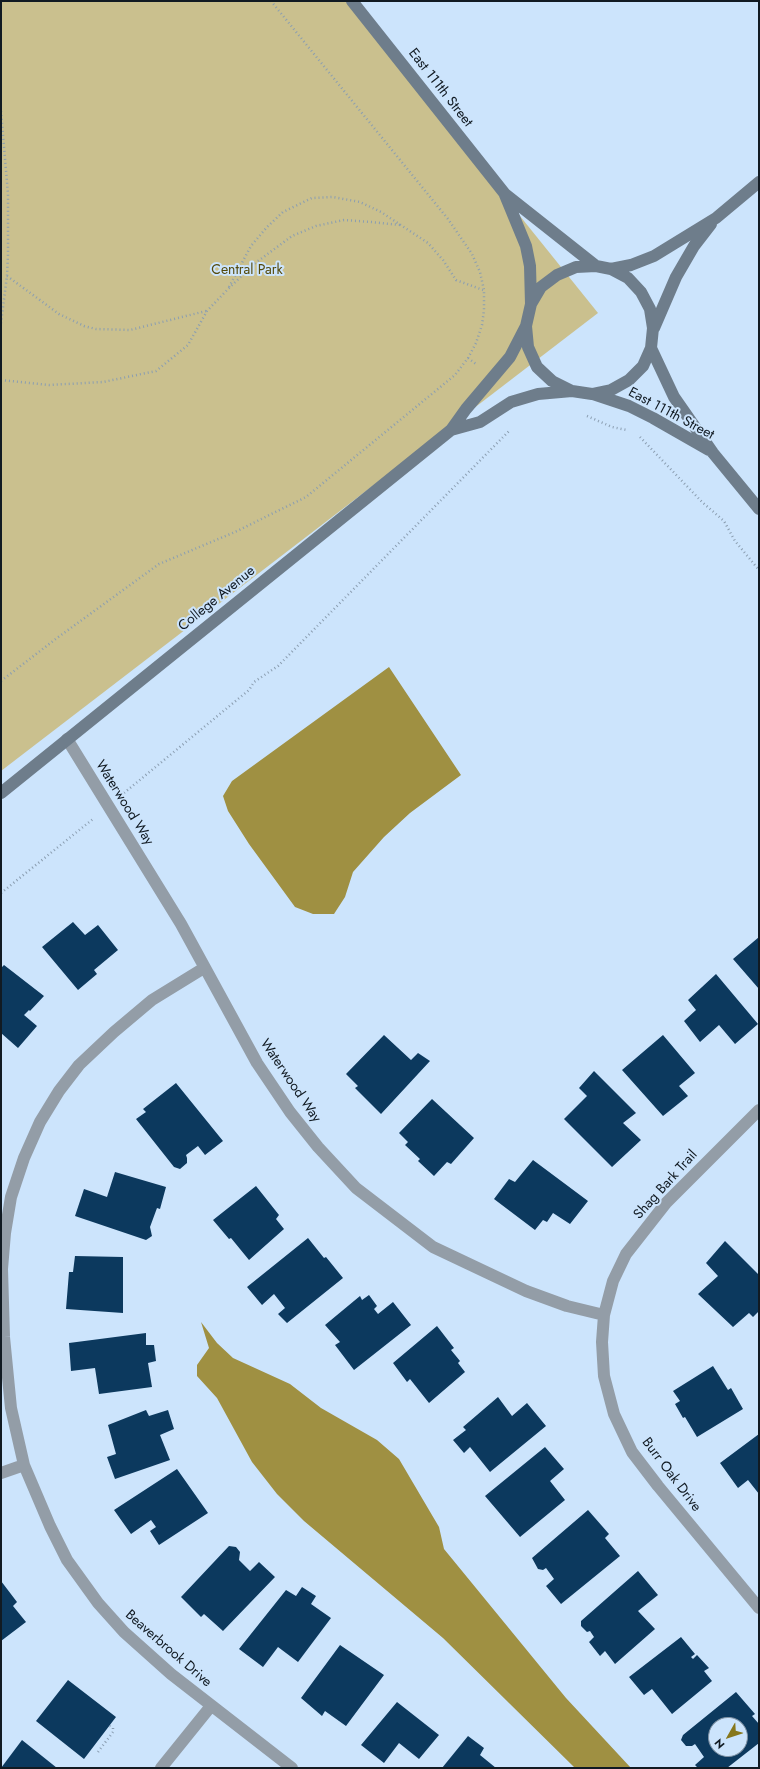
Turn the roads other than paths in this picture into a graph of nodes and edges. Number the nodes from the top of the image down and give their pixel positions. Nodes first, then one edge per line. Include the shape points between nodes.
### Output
1 (352, 1) edge
2 (759, 182) edge
3 (505, 194) junction
4 (716, 218) junction
5 (596, 266) junction
6 (611, 269) junction
7 (531, 304) junction
8 (526, 326) junction
9 (653, 328) junction
10 (651, 348) junction
11 (572, 391) junction
12 (592, 394) junction
13 (451, 430) junction
14 (713, 453) junction
15 (759, 509) edge
16 (67, 739) junction
17 (1, 793) edge
18 (204, 968) junction
19 (759, 1110) edge
20 (604, 1315) junction
21 (24, 1465) junction
22 (1, 1473) edge
23 (759, 1608) edge
24 (211, 1706) junction
25 (161, 1768) edge
26 (292, 1768) edge

1 - 3 main road, East 111th Street
2 - 4 main road
3 - 5 main road, East 111th Street
3 - 7 main road, East 111th Street via 526,246 530,266
4 - 6 main road via 654,256
4 - 9 main road via 694,246 676,277
5 - 6 main road
5 - 7 main road via 576,267 557,275 541,287
6 - 9 main road via 628,278 641,292 650,309
7 - 8 main road
8 - 11 main road via 528,347 537,366 552,381
8 - 13 main road, College Avenue via 510,356
9 - 10 main road
10 - 12 main road via 643,366 629,380 611,390
10 - 14 main road, East 111th Street via 674,397
11 - 12 main road
11 - 13 main road, College Avenue via 538,394 511,402 480,422
12 - 14 main road, East 111th Street via 629,406
13 - 16 main road, College Avenue
14 - 15 main road, East 111th Street
16 - 17 main road, College Avenue
16 - 18 street, Waterwood Way via 181,924
18 - 20 street, Waterwood Way via 258,1063 290,1112 356,1188 433,1246 526,1291 567,1306
18 - 21 street, Beaverbrook Drive via 152,1000 79,1065 44,1116 24,1158 11,1197 2,1269 4,1337 11,1408
19 - 20 street, Shag Bark Trail via 666,1203 626,1254 613,1281
20 - 23 street, Burr Oak Drive via 604,1376 614,1414 632,1452
21 - 22 street
21 - 24 street, Beaverbrook Drive via 67,1560 98,1603 124,1632
24 - 25 street
24 - 26 street, Beaverbrook Drive

